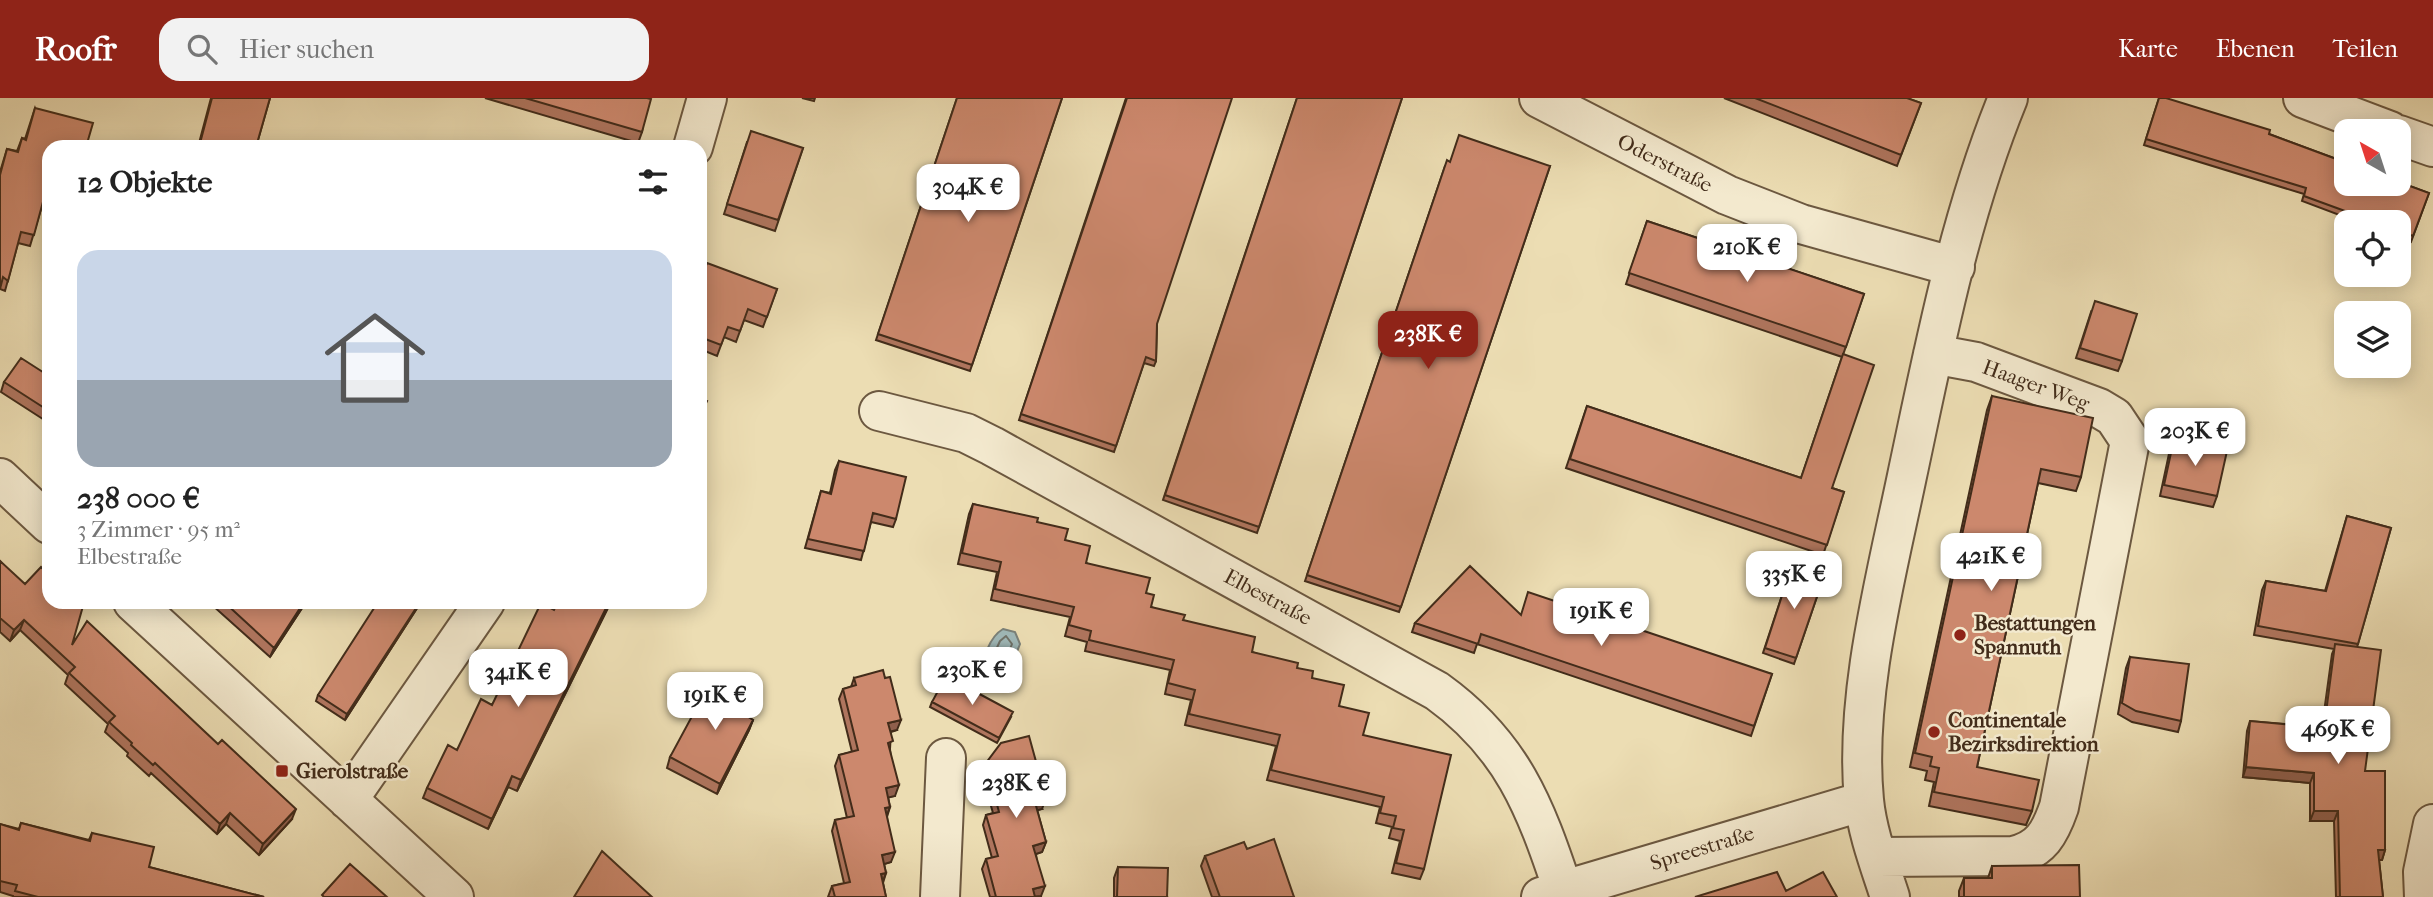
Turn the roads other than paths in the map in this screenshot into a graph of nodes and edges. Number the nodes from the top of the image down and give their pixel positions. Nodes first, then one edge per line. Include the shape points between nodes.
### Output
1 (707, 98) edge
2 (1539, 98) edge
3 (2008, 98) edge
4 (2303, 98) edge
5 (2358, 119) edge
6 (695, 140) edge
7 (2412, 140) edge
8 (2433, 147) edge
9 (1955, 267) junction
10 (1933, 354) junction
11 (879, 411) dead end
12 (0, 478) edge
13 (42, 517) edge
14 (141, 609) edge
15 (480, 609) edge
16 (946, 758) dead end
17 (348, 800) junction
18 (1864, 801) junction
19 (2433, 824) edge
20 (1878, 857) junction
21 (1552, 894) edge
22 (454, 897) edge
23 (940, 897) edge
24 (1890, 897) edge
25 (2424, 897) edge

1 - 6 street
2 - 9 street, Oderstraße via 1727,195 1801,224
3 - 9 street via 1989,146
4 - 5 street
7 - 8 street
9 - 10 street
10 - 18 street via 1874,636 1865,726
10 - 20 street, Haager Weg via 1976,362 2099,408 2114,417 2130,442 2052,829 2028,853 2012,856
11 - 21 street, Elbestraße via 975,438 1437,691 1471,715 1534,809
12 - 13 street
14 - 17 street
15 - 17 street
16 - 23 street
17 - 22 street
18 - 20 street
18 - 21 street, Spreestraße
19 - 25 street via 2423,872
20 - 24 street

